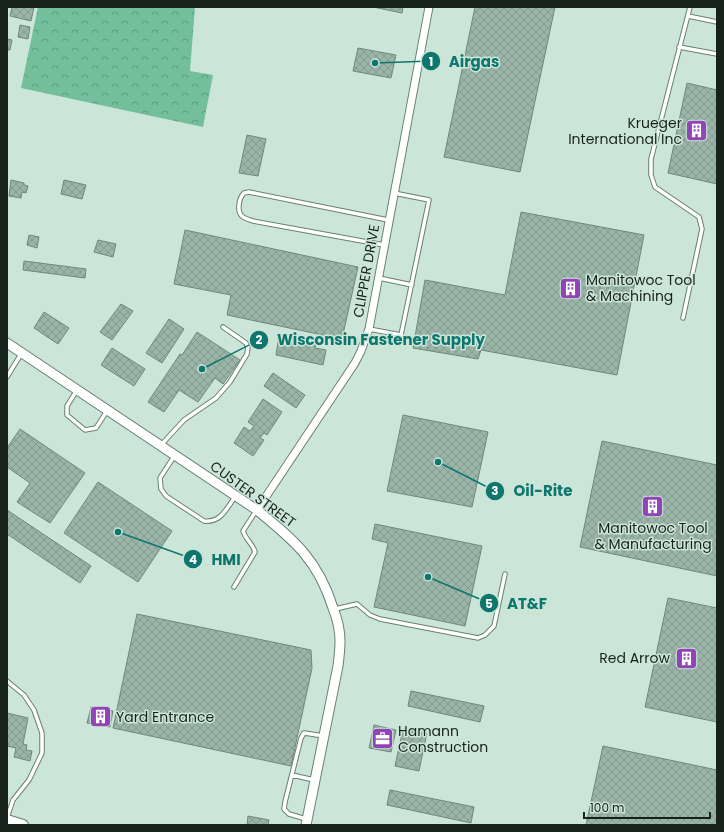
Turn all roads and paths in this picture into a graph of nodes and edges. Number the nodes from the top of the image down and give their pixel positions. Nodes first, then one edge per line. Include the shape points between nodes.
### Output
1 (429, 7) edge
2 (690, 7) edge
3 (688, 16) junction
4 (717, 22) edge
5 (679, 47) junction
6 (717, 54) edge
7 (394, 192) junction
8 (388, 220) junction
9 (384, 245) junction
10 (378, 278) junction
11 (412, 285) junction
12 (683, 318) dead end
13 (223, 327) dead end
14 (369, 328) junction
15 (7, 343) edge
16 (22, 353) junction
17 (7, 377) edge
18 (77, 390) junction
19 (108, 410) junction
20 (160, 446) junction
21 (175, 455) junction
22 (235, 496) junction
23 (257, 510) junction
24 (505, 574) dead end
25 (234, 587) dead end
26 (334, 610) junction
27 (7, 682) edge
28 (324, 736) junction
29 (292, 775) junction
30 (315, 780) junction
31 (7, 819) edge
32 (306, 822) edge
33 (23, 825) edge

1 - 7 street, CLIPPER DRIVE
2 - 3 lane
3 - 4 lane
3 - 5 lane
5 - 6 lane
5 - 12 lane via 651,159 651,175 655,187 699,217 702,229
7 - 8 street, CLIPPER DRIVE
7 - 11 lane via 429,200
8 - 9 street, CLIPPER DRIVE
8 - 9 lane via 249,192 244,193 239,201 240,213 253,221
9 - 10 street, CLIPPER DRIVE
10 - 11 lane
10 - 14 street, CLIPPER DRIVE
11 - 14 lane via 402,335
13 - 20 lane via 246,343 247,354 230,382 216,398 184,420
14 - 23 street, CLIPPER DRIVE via 355,363
15 - 16 street, CUSTER STREET
16 - 17 lane
16 - 18 street, CUSTER STREET
18 - 19 street, CUSTER STREET
18 - 19 lane via 67,406 67,415 85,430 96,428
19 - 20 street, CUSTER STREET
20 - 21 street, CUSTER STREET
21 - 22 street, CUSTER STREET
21 - 22 lane via 160,478 160,490 166,496 204,521 212,522 218,519
22 - 23 street, CUSTER STREET
23 - 25 lane via 243,531 255,552
23 - 26 street, CUSTER STREET via 298,545 316,569
24 - 26 lane via 494,626 486,636 478,638 380,619 370,615 357,604
26 - 28 street, CUSTER STREET via 340,640 338,666
27 - 31 lane via 24,695 34,710 42,733 42,753 29,780 13,800
28 - 29 lane via 304,733
28 - 30 street, CUSTER STREET
29 - 30 lane
29 - 32 lane via 284,809
30 - 32 street, CUSTER STREET
31 - 33 main road

